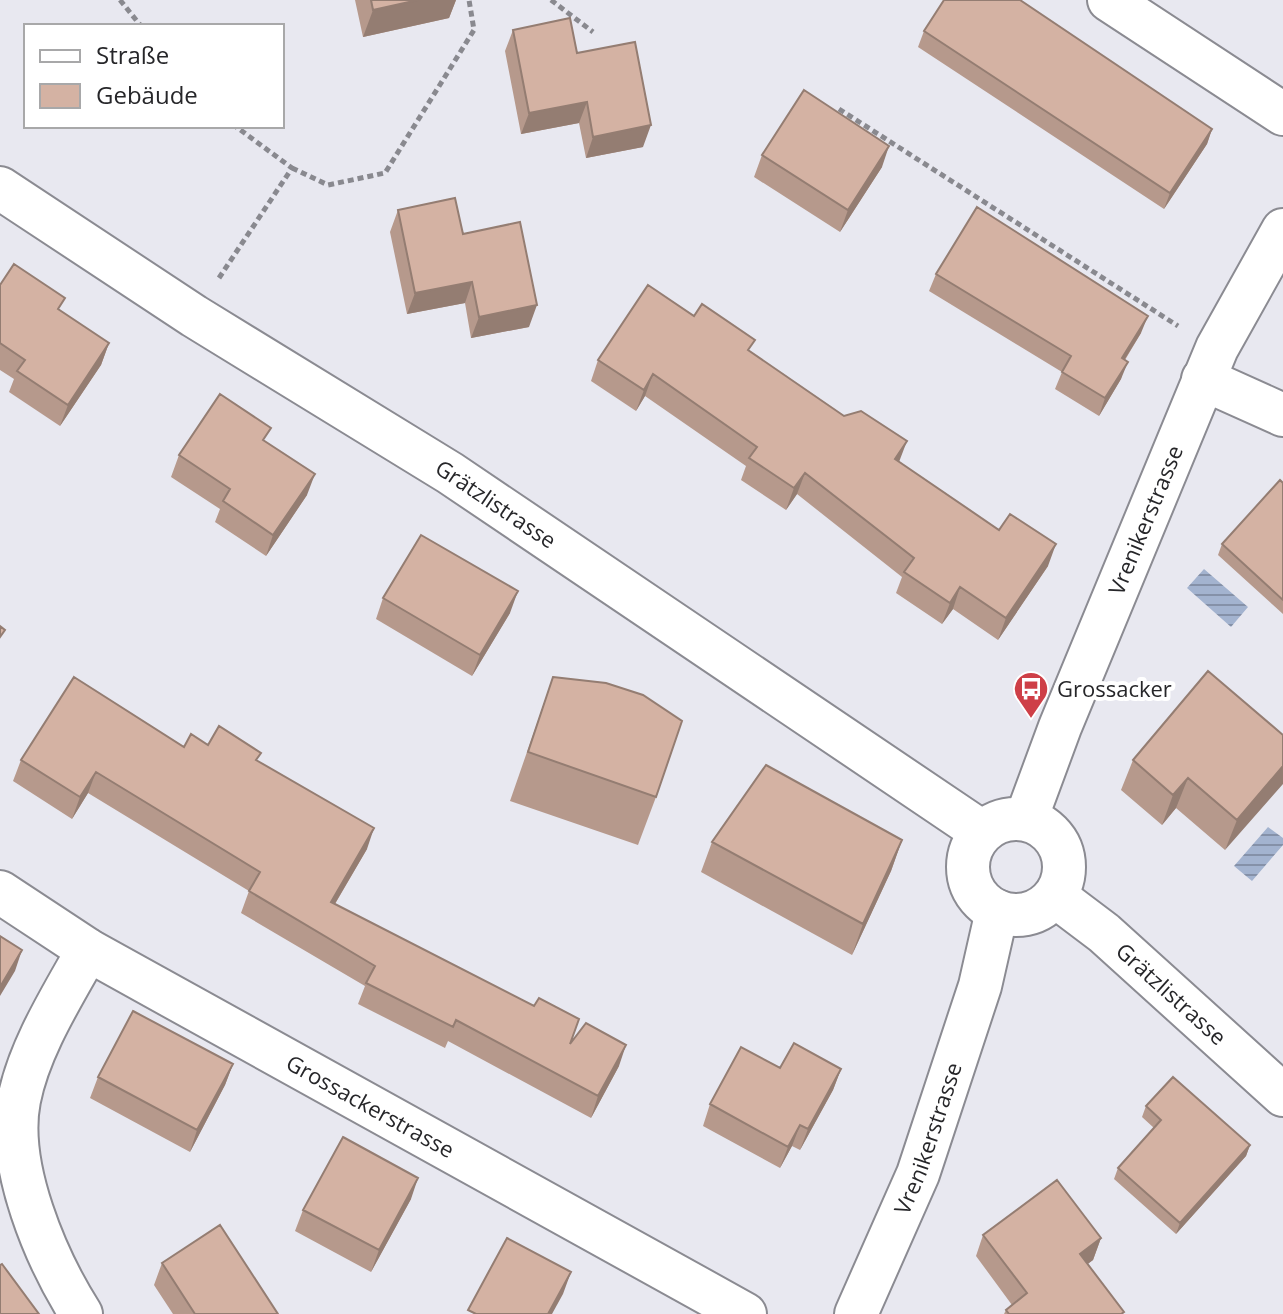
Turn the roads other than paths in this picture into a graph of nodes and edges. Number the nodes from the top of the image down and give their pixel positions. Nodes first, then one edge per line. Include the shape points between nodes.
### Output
1 (1109, 0) edge
2 (1283, 114) edge
3 (0, 188) edge
4 (1283, 230) edge
5 (1210, 363) junction
6 (1283, 415) edge
7 (1026, 819) junction
8 (982, 832) junction
9 (0, 892) edge
10 (1055, 896) junction
11 (997, 911) junction
12 (88, 950) junction
13 (1283, 1095) edge
14 (81, 1314) edge
15 (745, 1314) edge
16 (856, 1314) edge

1 - 2 street
3 - 8 street, Grätzlistrasse via 194,316 450,473
4 - 5 street, Vrenikerstrasse
5 - 6 street
5 - 7 street, Vrenikerstrasse
7 - 8 street via 1010,819
7 - 10 street via 1041,825 1062,849 1064,866
8 - 11 street via 967,866 971,885
9 - 12 street, Grossackerstrasse
10 - 11 street via 1028,914
10 - 13 street, Grätzlistrasse via 1104,933
11 - 16 street, Vrenikerstrasse via 980,986 918,1174
12 - 14 street via 49,1018 18,1101 20,1163 36,1226
12 - 15 street, Grossackerstrasse

